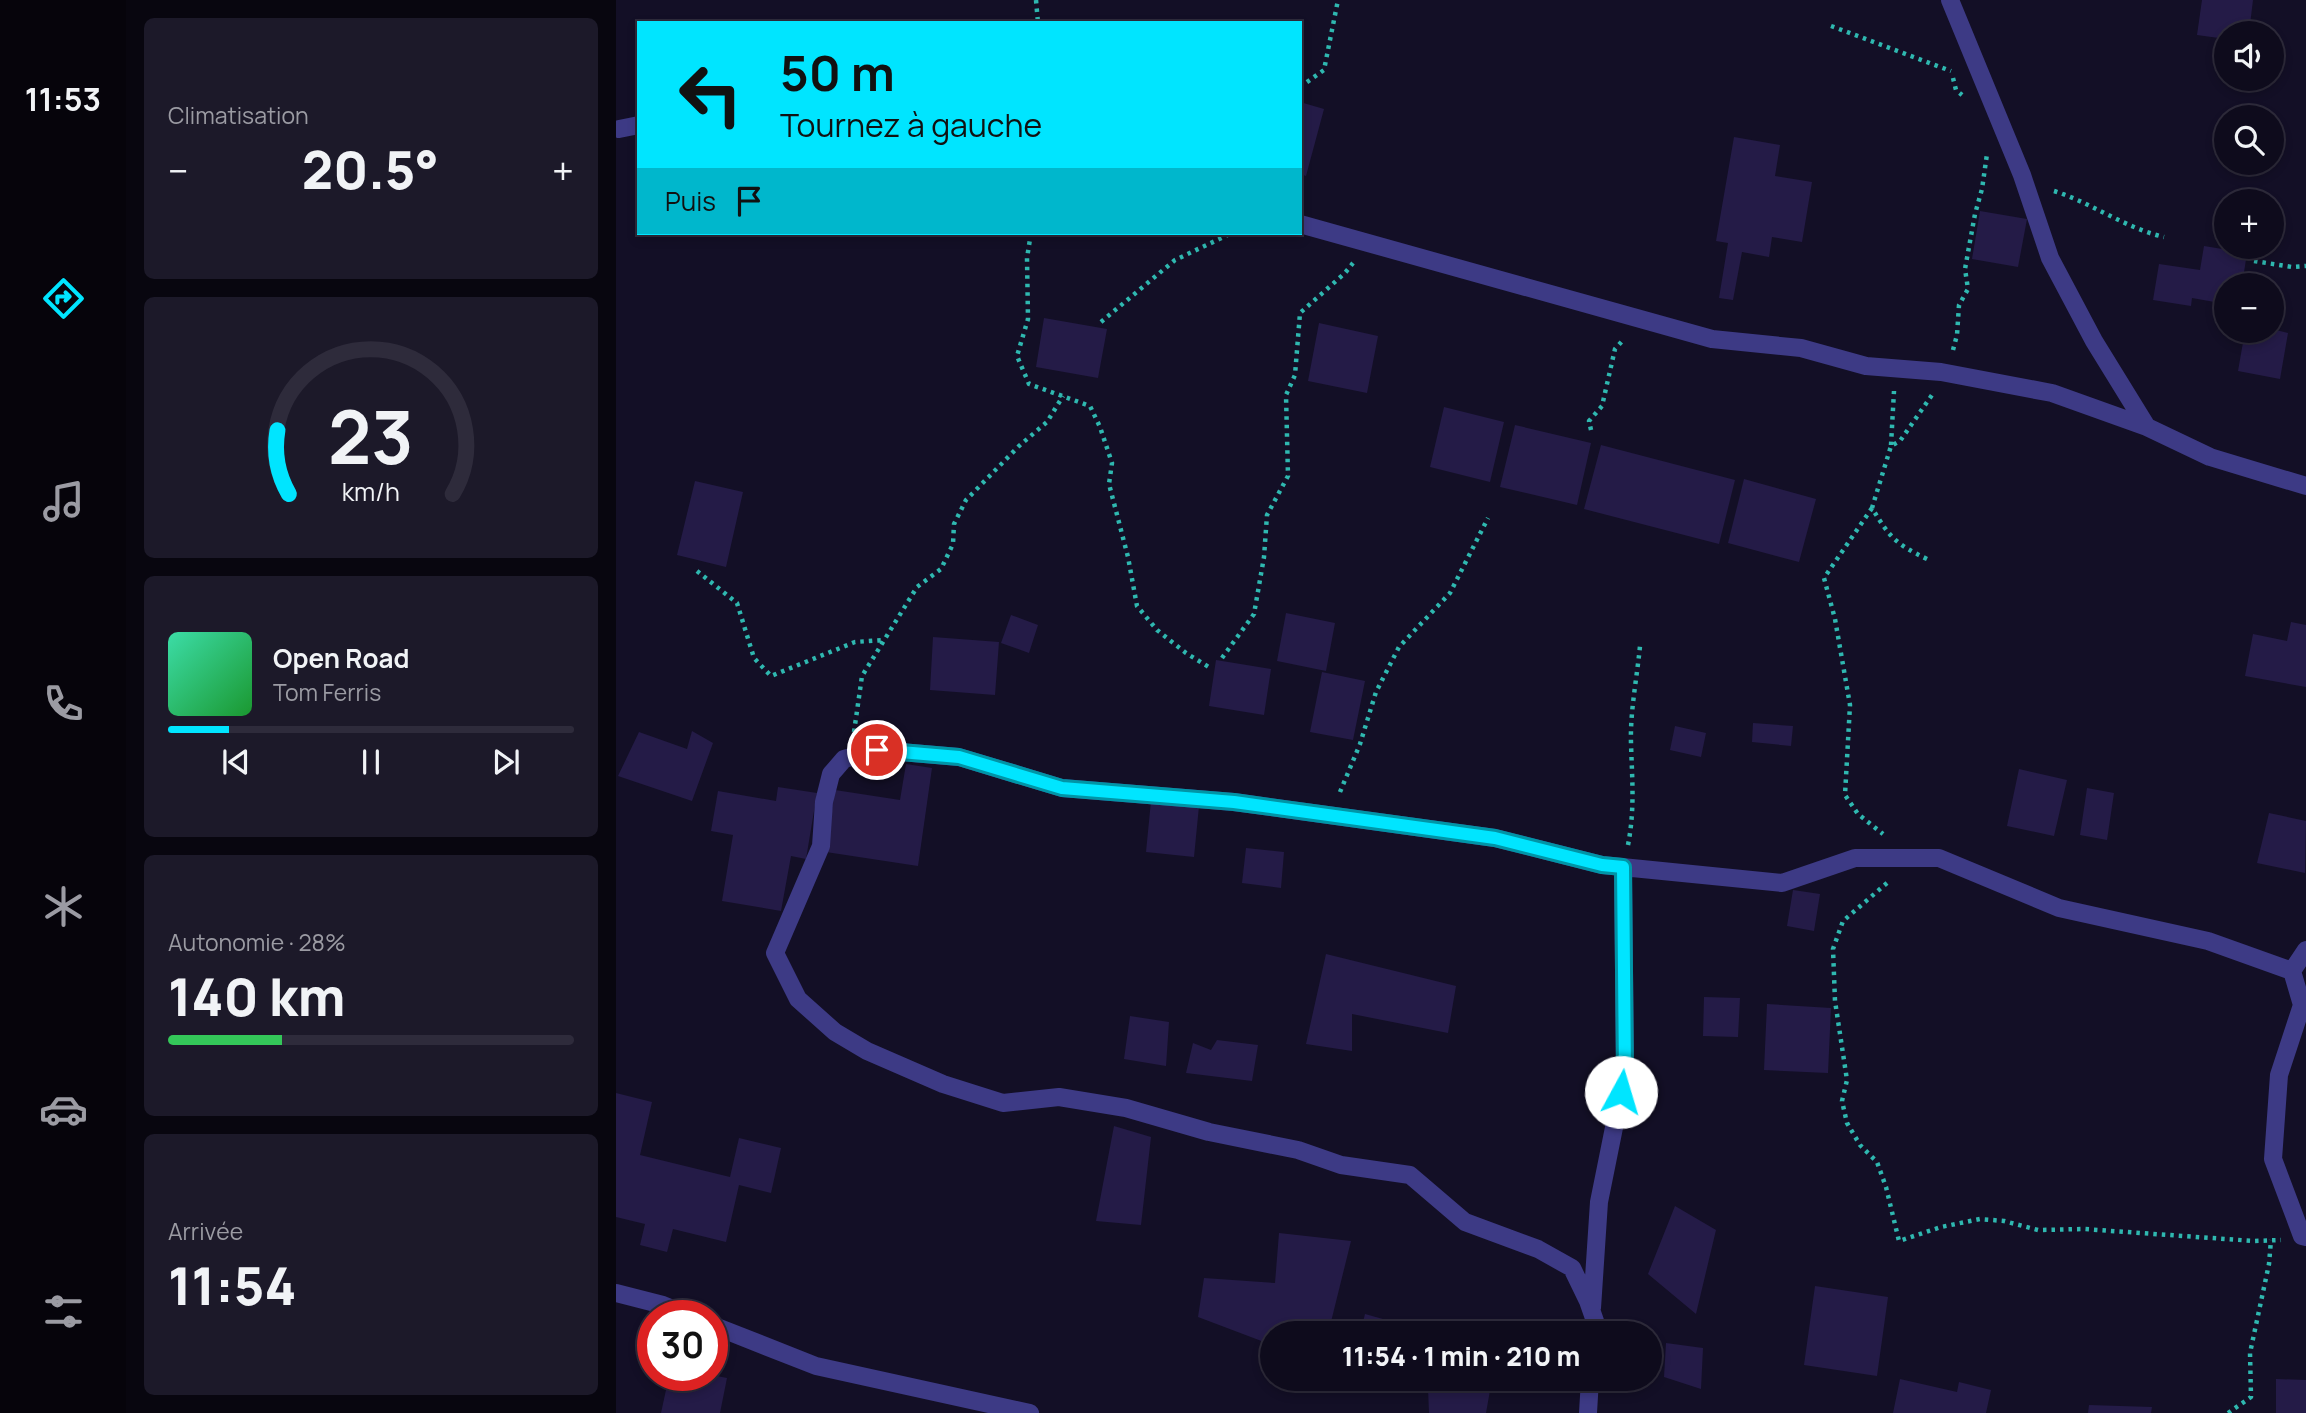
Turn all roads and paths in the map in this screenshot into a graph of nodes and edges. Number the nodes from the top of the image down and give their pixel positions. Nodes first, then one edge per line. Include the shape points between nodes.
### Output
1 (1036, 0) edge
2 (1338, 0) edge
3 (1950, 0) edge
4 (1038, 21) edge
5 (1831, 26) dead end
6 (1951, 71) dead end
7 (1302, 86) edge
8 (637, 125) edge
9 (619, 128) dead end
10 (2005, 134) junction
11 (2025, 186) junction
12 (1302, 225) edge
13 (1031, 235) edge
14 (1227, 235) edge
15 (2164, 237) dead end
16 (1367, 242) junction
17 (2255, 261) dead end
18 (2306, 266) edge
19 (1637, 318) junction
20 (1101, 322) dead end
21 (1895, 369) junction
22 (1948, 373) junction
23 (1063, 396) junction
24 (2147, 426) junction
25 (1591, 430) dead end
26 (1891, 446) junction
27 (2306, 486) edge
28 (1872, 508) junction
29 (1488, 517) dead end
30 (1927, 559) dead end
31 (697, 571) dead end
32 (884, 640) junction
33 (1640, 646) dead end
34 (1222, 658) dead end
35 (1212, 669) dead end
36 (850, 757) junction
37 (1330, 815) junction
38 (1916, 858) junction
39 (1623, 867) junction
40 (2306, 950) edge
41 (2292, 971) junction
42 (2304, 1237) edge
43 (2272, 1240) junction
44 (616, 1293) edge
45 (643, 1300) edge
46 (1591, 1311) junction
47 (1595, 1321) edge
48 (728, 1331) edge
49 (1589, 1391) edge
50 (1030, 1413) edge
51 (1588, 1413) edge
52 (2228, 1413) edge

1 - 4 path
2 - 7 path via 1324,71
3 - 10 street
5 - 6 path
8 - 9 street
10 - 11 street
10 - 22 path via 1988,148 1965,269 1968,289 1959,305
11 - 15 path via 2074,197 2103,214
11 - 24 street via 2050,258
12 - 16 street
13 - 23 path via 1028,319 1017,356 1029,384
14 - 20 path via 1175,260
16 - 19 street
16 - 34 path via 1345,273 1300,313 1296,375 1286,395 1288,476 1267,515 1254,614
17 - 18 path
19 - 21 street via 1712,339 1801,348
19 - 25 path via 1615,349 1602,406 1590,421
21 - 22 street
21 - 26 path
22 - 24 street via 2052,393
22 - 26 path via 1900,441
23 - 32 path via 1047,422 966,500 941,569 917,587
23 - 35 path via 1090,406 1100,426 1112,463 1109,484 1137,606 1157,630
24 - 27 street via 2210,457
26 - 28 path
28 - 30 path via 1889,536
28 - 38 path via 1824,578 1850,705 1845,795 1858,814
29 - 37 path via 1450,593 1399,647 1376,692
31 - 32 path via 737,603 754,657 771,676 855,642
32 - 36 path via 862,676
33 - 39 path via 1631,741 1632,826
36 - 37 street via 877,750 959,757 1062,788
36 - 46 street via 831,774 821,846 775,953 798,999 835,1032 943,1084 1003,1103 1059,1097 1126,1108 1341,1165 1410,1175 1465,1222 1538,1249 1572,1268
37 - 39 street via 1495,838
38 - 39 street via 1854,858 1782,883
38 - 41 street via 1939,858 2059,908 2208,941
38 - 43 path via 1843,921 1833,948 1835,1001 1847,1080 1844,1112 1860,1145 1877,1163 1899,1241 1980,1219 2038,1230
39 - 46 street via 1625,1073 1599,1202
40 - 41 street
41 - 42 street via 2302,1005 2278,1075 2273,1159
42 - 43 path
43 - 52 path via 2250,1353 2251,1397
44 - 45 street
46 - 47 street
48 - 50 street via 816,1366
49 - 51 street

